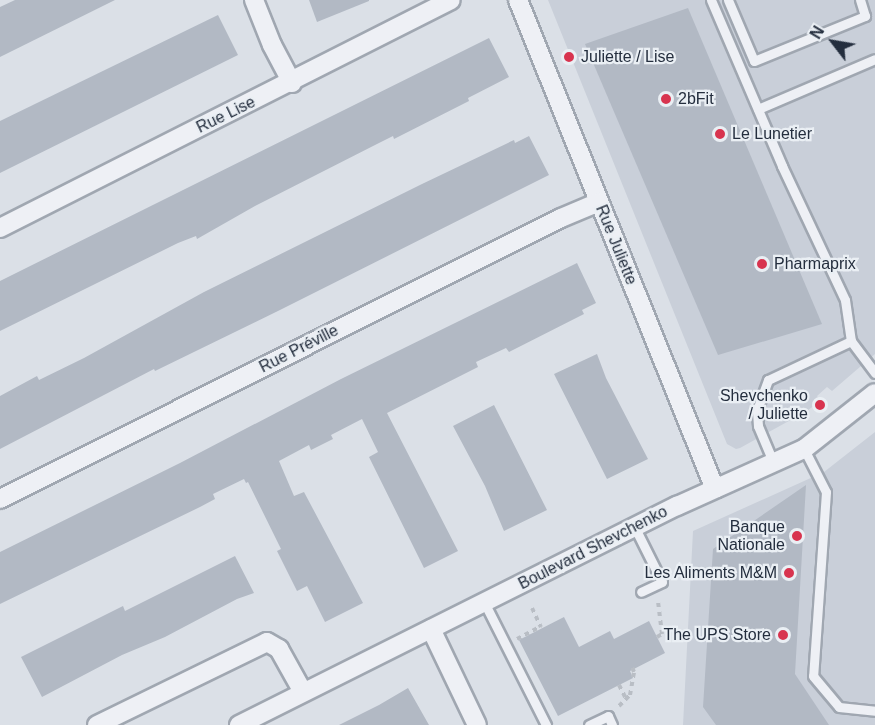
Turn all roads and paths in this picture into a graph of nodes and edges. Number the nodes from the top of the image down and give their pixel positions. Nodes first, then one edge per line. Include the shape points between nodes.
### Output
1 (254, 0) edge
2 (451, 0) edge
3 (518, 0) edge
4 (711, 0) edge
5 (728, 0) edge
6 (860, 0) edge
7 (875, 60) edge
8 (292, 82) junction
9 (758, 109) junction
10 (599, 202) junction
11 (0, 228) edge
12 (851, 341) junction
13 (875, 373) edge
14 (875, 393) edge
15 (804, 449) junction
16 (774, 464) junction
17 (715, 489) junction
18 (0, 499) edge
19 (634, 528) junction
20 (641, 592) dead end
21 (658, 592) dead end
22 (484, 602) junction
23 (532, 609) dead end
24 (542, 628) dead end
25 (431, 629) junction
26 (657, 637) dead end
27 (632, 667) dead end
28 (619, 685) dead end
29 (303, 692) junction
30 (875, 711) edge
31 (97, 725) edge
32 (239, 725) edge
33 (477, 725) edge
34 (546, 725) edge
35 (589, 725) edge
36 (612, 725) edge

1 - 8 street
2 - 8 street, Rue Lise
3 - 10 street, Rue Juliette
4 - 9 lane
5 - 6 lane via 754,61 865,16
7 - 9 lane
8 - 11 street, Rue Lise
9 - 12 lane via 845,300
10 - 17 street, Rue Juliette
10 - 18 street, Rue Préville
12 - 13 lane
12 - 16 lane via 768,380 757,410 758,426
14 - 15 street, Boulevard Shevchenko
15 - 16 street, Boulevard Shevchenko
15 - 30 lane via 826,492 813,676 839,707
16 - 17 street, Boulevard Shevchenko
17 - 19 street, Boulevard Shevchenko
19 - 20 lane via 662,582
19 - 22 street, Boulevard Shevchenko
21 - 26 path via 662,634
22 - 25 street, Boulevard Shevchenko
22 - 34 lane
23 - 24 path
25 - 29 street, Boulevard Shevchenko
25 - 33 street
27 - 28 path via 628,697
29 - 31 street via 279,648 267,642
29 - 32 street, Boulevard Shevchenko
35 - 36 lane via 608,716

